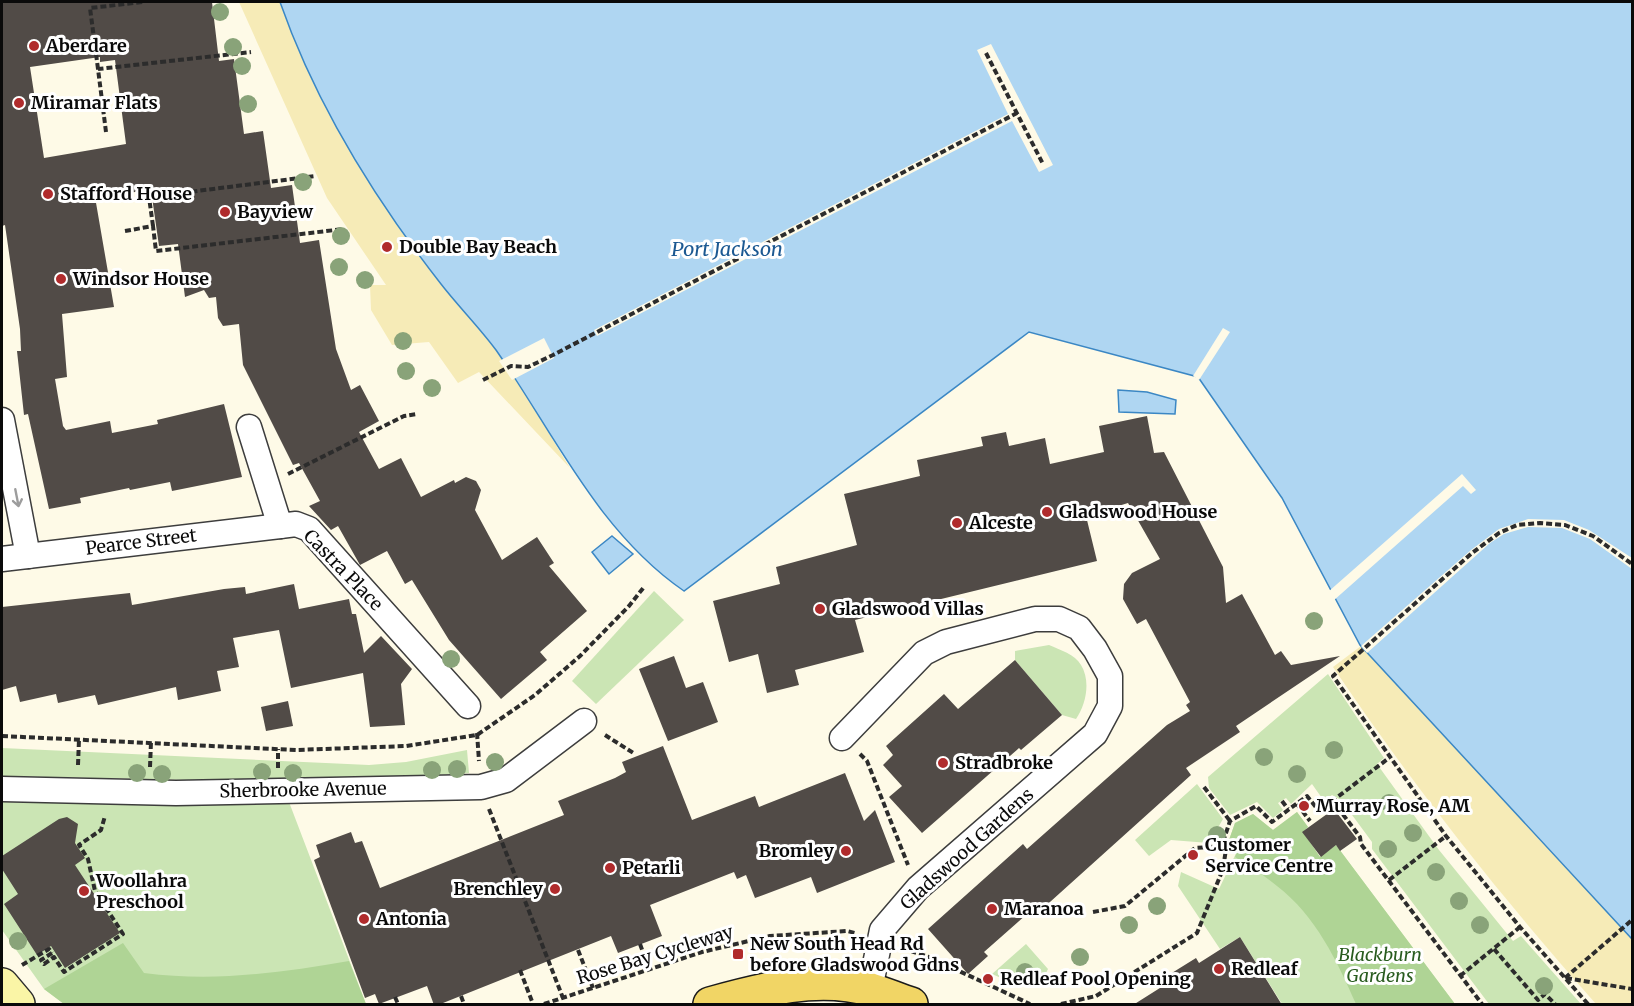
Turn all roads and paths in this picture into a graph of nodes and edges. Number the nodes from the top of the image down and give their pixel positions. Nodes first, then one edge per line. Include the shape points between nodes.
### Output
1 (143, 2) edge
2 (251, 52) dead end
3 (986, 52) dead end
4 (98, 69) junction
5 (1017, 113) junction
6 (106, 132) dead end
7 (1043, 164) dead end
8 (316, 176) dead end
9 (153, 226) junction
10 (344, 229) dead end
11 (124, 231) dead end
12 (483, 380) dead end
13 (417, 414) dead end
14 (2, 420) edge
15 (249, 427) dead end
16 (304, 466) dead end
17 (280, 526) junction
18 (28, 556) junction
19 (2, 559) edge
20 (1632, 564) edge
21 (644, 587) dead end
22 (468, 706) joint
23 (590, 725) joint
24 (477, 735) junction
25 (2, 736) edge
26 (842, 738) joint
27 (79, 739) junction
28 (278, 749) junction
29 (635, 754) dead end
30 (1389, 758) junction
31 (78, 760) dead end
32 (277, 762) dead end
33 (481, 787) junction
34 (1204, 787) dead end
35 (2, 789) edge
36 (104, 791) junction
37 (1332, 800) junction
38 (1282, 801) dead end
39 (1297, 804) junction
40 (1288, 809) junction
41 (1230, 821) junction
42 (1310, 821) dead end
43 (495, 827) dead end
44 (1446, 836) junction
45 (1225, 846) junction
46 (908, 864) dead end
47 (1389, 880) junction
48 (1093, 912) dead end
49 (1632, 920) edge
50 (1520, 927) junction
51 (847, 931) dead end
52 (640, 944) dead end
53 (1494, 949) junction
54 (578, 950) dead end
55 (929, 957) dead end
56 (29, 962) dead end
57 (649, 969) junction
58 (520, 970) dead end
59 (1460, 976) junction
60 (1565, 978) junction
61 (2, 985) edge
62 (593, 988) junction
63 (870, 989) junction
64 (1632, 989) edge
65 (461, 996) dead end
66 (395, 998) dead end
67 (563, 998) junction
68 (18, 1005) edge
69 (398, 1005) edge
70 (464, 1005) edge
71 (533, 1005) edge
72 (544, 1005) edge
73 (710, 1005) edge
74 (911, 1005) edge
75 (1030, 1005) edge
76 (1060, 1005) edge
77 (1482, 1005) edge
78 (1555, 1005) edge
79 (1588, 1005) edge

1 - 4 path via 90,8
2 - 4 path
3 - 5 path
4 - 6 path
5 - 7 path
5 - 12 path via 553,355 528,367 511,366
8 - 9 path via 149,197
9 - 10 path via 156,252
9 - 11 path
13 - 16 path via 404,416
14 -> 18 street
15 - 17 street, Castra Place
17 - 18 street, Pearce Street
17 - 22 street, Castra Place via 296,524 309,529
18 - 19 street, Pearce Street
20 - 30 path via 1593,536 1565,525 1540,523 1517,525 1472,553 1333,675
21 - 24 path via 580,656
22 - 24 path
23 - 29 path
23 - 33 street, Sherbrooke Avenue via 506,780
24 - 28 path via 406,746
24 - 33 path
25 - 27 path
26 - 46 path, Gladswood Gardens via 867,761
26 - 63 street, Gladswood Gardens via 924,653 946,642 1035,619 1059,619 1079,628 1110,676 1110,706 1095,734 918,888 882,930
27 - 28 path
27 - 31 path
28 - 32 path
30 - 37 path
30 - 44 path
33 - 36 street, Sherbrooke Avenue
34 - 41 path
35 - 36 street, Sherbrooke Avenue
36 - 56 path via 101,830 79,845 88,859 94,892 123,934 64,972 54,957 44,964 41,960 52,953 49,949
37 - 39 path via 1319,811 1307,796
37 - 47 path
38 - 40 path
39 - 40 path
39 - 42 path
40 - 41 path via 1272,822 1256,806
41 - 45 path
43 - 67 path
44 - 47 path
44 - 50 path
45 - 48 path via 1196,848 1125,906
45 - 76 path via 1221,876 1197,933 1096,996
47 - 59 path
49 - 60 path
50 - 53 path
50 - 60 path
51 - 57 path, Rose Bay Cycleway via 770,936
52 - 57 path
53 - 59 path
53 - 78 path via 1538,1000 1545,993
54 - 62 path
55 - 75 path
57 - 62 path, Rose Bay Cycleway
58 - 71 path
59 - 77 path
60 - 64 path
60 - 79 path
61 - 68 street
62 - 67 path, Rose Bay Cycleway
63 - 73 main road via 818,984
63 - 74 main road
65 - 70 path
66 - 69 path
67 - 72 path, Rose Bay Cycleway

